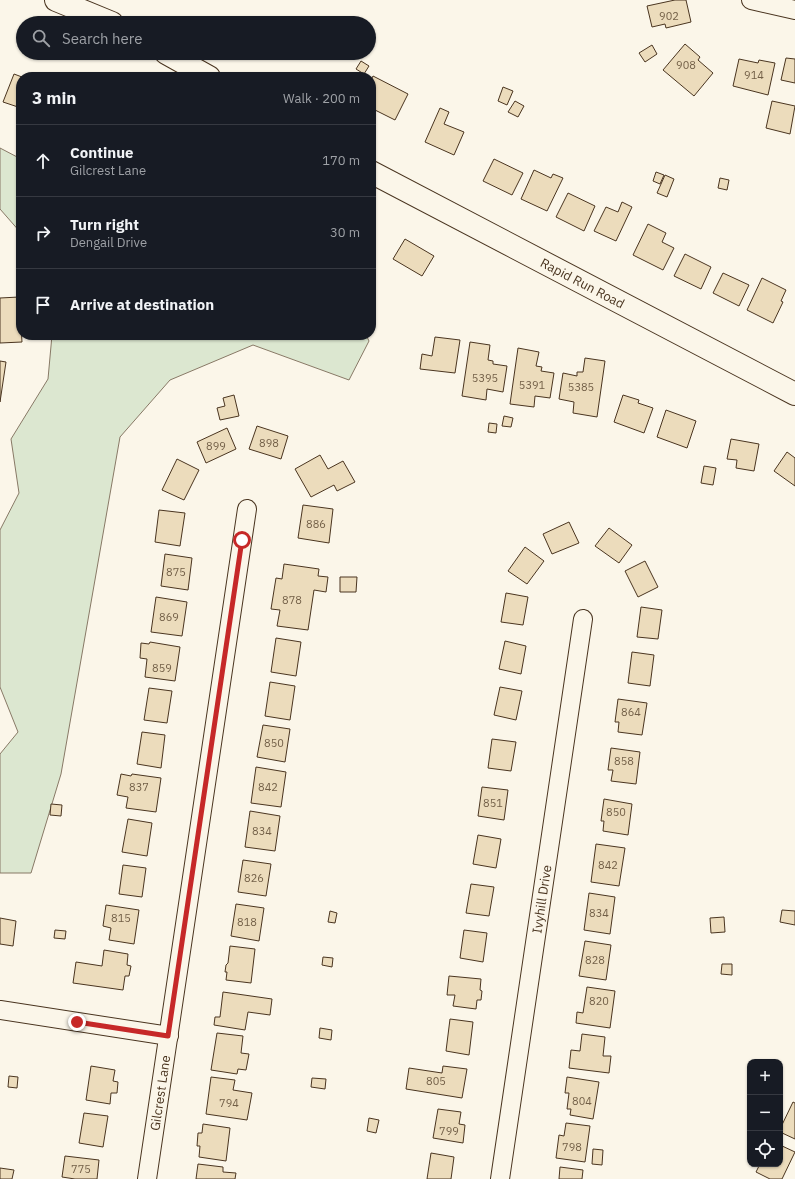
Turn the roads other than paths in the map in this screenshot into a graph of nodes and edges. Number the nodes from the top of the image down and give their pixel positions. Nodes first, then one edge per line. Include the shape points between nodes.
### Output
1 (56, 0) edge
2 (751, 0) edge
3 (795, 10) edge
4 (95, 16) edge
5 (179, 60) edge
6 (200, 72) edge
7 (376, 175) edge
8 (795, 394) edge
9 (247, 509) dead end
10 (582, 619) dead end
11 (0, 1010) edge
12 (168, 1036) junction
13 (147, 1179) edge
14 (500, 1179) edge

1 - 4 street
2 - 3 street
5 - 6 street
7 - 8 street, Rapid Run Road
9 - 12 street, Gilcrest Lane
10 - 14 street, Ivyhill Drive
11 - 12 street
12 - 13 street, Gilcrest Lane

